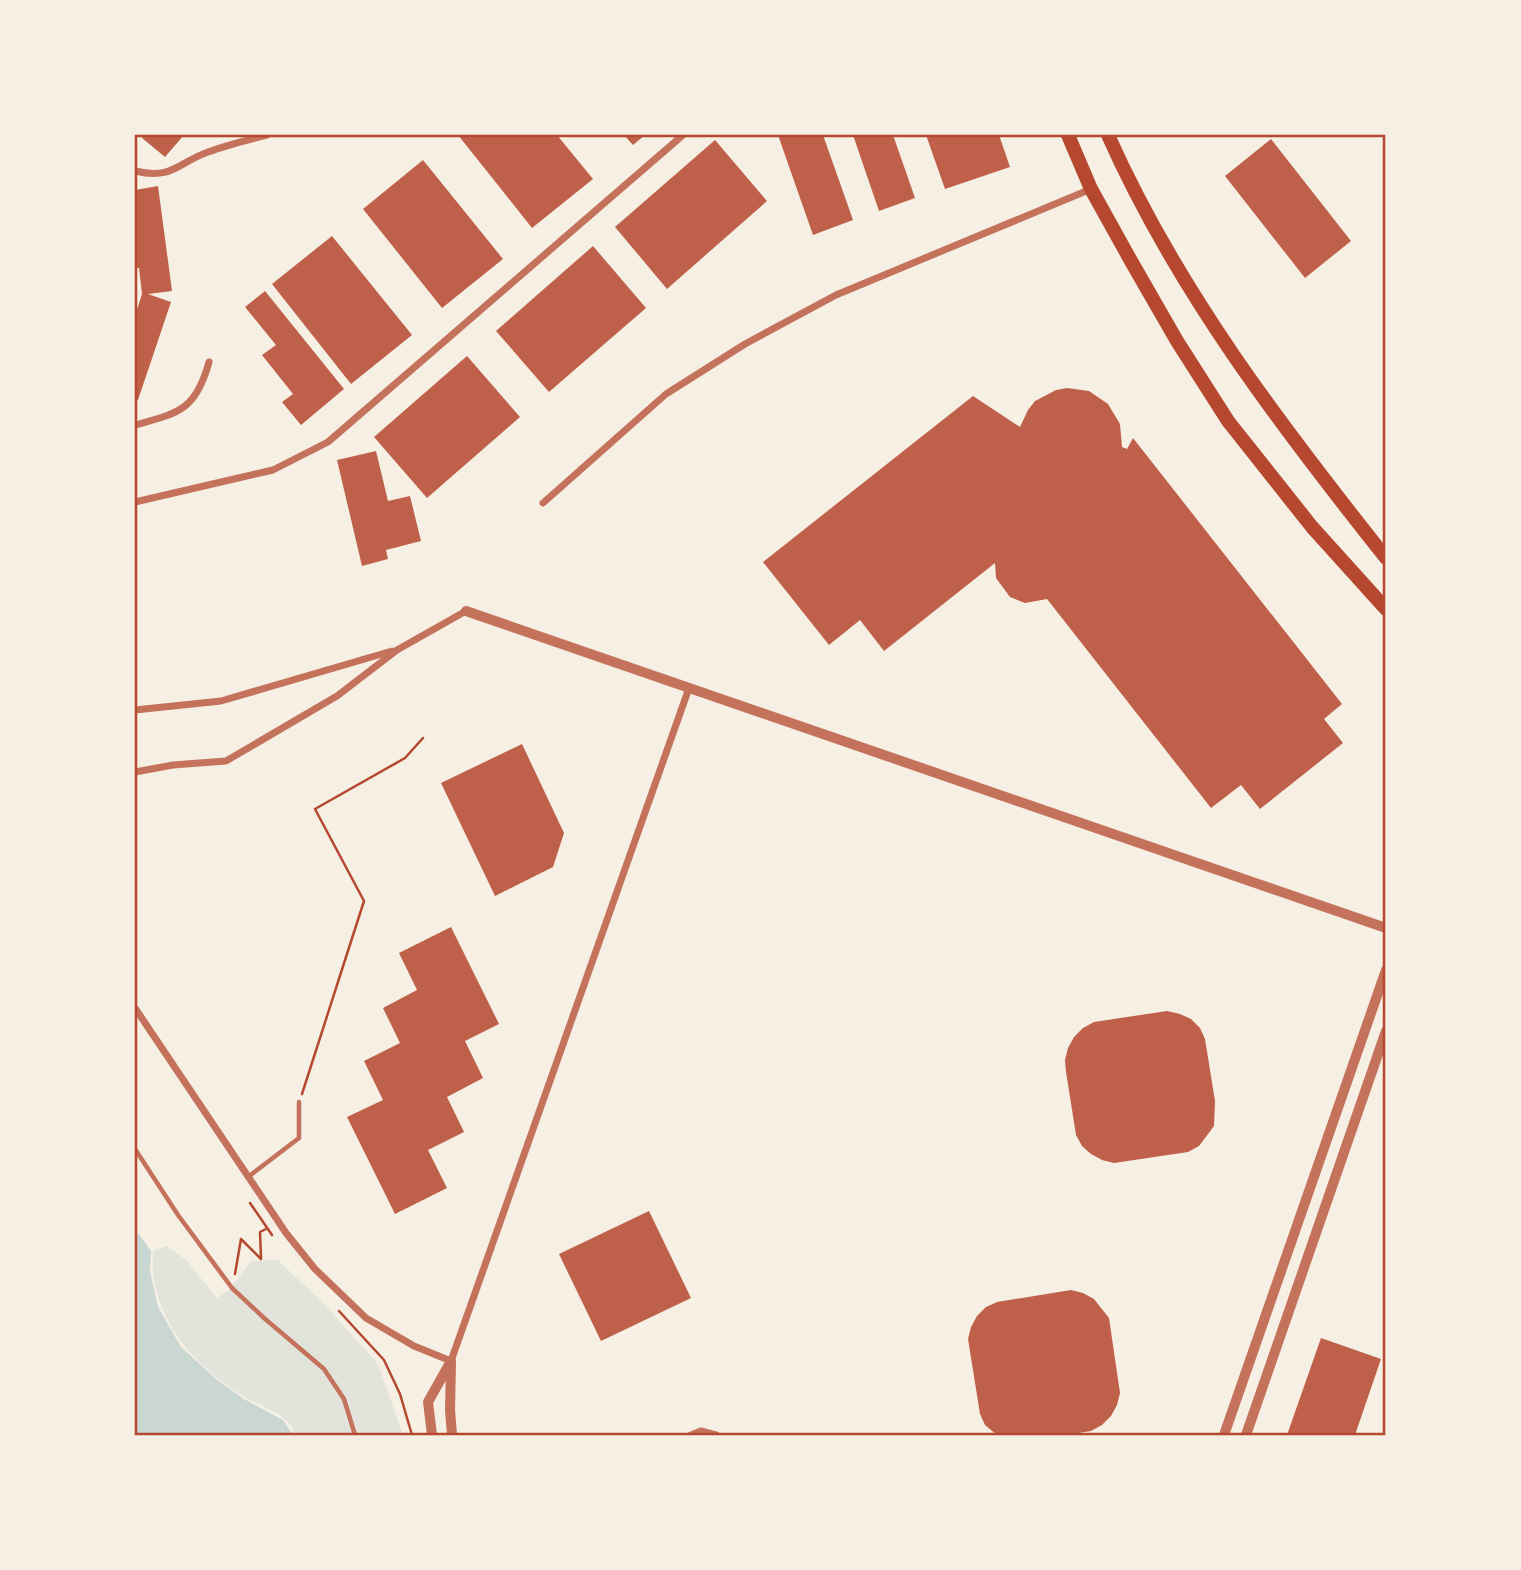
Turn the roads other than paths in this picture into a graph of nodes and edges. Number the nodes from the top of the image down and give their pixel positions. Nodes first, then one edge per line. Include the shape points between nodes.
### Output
1 (267, 135) edge
2 (683, 135) edge
3 (1068, 135) edge
4 (1108, 135) edge
5 (135, 171) edge
6 (1091, 189) junction
7 (209, 362) dead end
8 (135, 425) edge
9 (135, 502) edge
10 (543, 503) dead end
11 (1386, 558) edge
12 (1386, 609) edge
13 (466, 611) joint
14 (397, 650) junction
15 (688, 688) junction
16 (135, 710) edge
17 (135, 772) edge
18 (1386, 928) edge
19 (1386, 970) edge
20 (135, 1008) edge
21 (1386, 1031) edge
22 (299, 1102) road end
23 (135, 1149) edge
24 (248, 1178) junction
25 (451, 1361) junction
26 (355, 1435) edge
27 (432, 1435) edge
28 (452, 1435) edge
29 (691, 1435) edge
30 (716, 1435) edge
31 (1224, 1435) edge
32 (1246, 1435) edge

1 - 5 street via 205,152 173,171
2 - 9 street via 328,442 273,470
3 - 6 main road
4 - 11 main road via 1210,320 1262,397
6 - 10 street via 836,295 745,344 666,394
6 - 12 main road via 1228,421 1312,527
7 - 8 street via 198,392 185,408
13 - 14 street
13 - 15 street
14 - 16 street via 221,701
14 - 17 street via 337,696 226,761
15 - 18 street
15 - 25 street
19 - 31 street
20 - 24 street
21 - 32 street
22 - 24 lane via 299,1138
23 - 26 lane via 232,1288 324,1369 344,1399
24 - 25 street via 315,1269 366,1318
25 - 27 street via 428,1402
25 - 28 street
29 - 30 street via 701,1431

